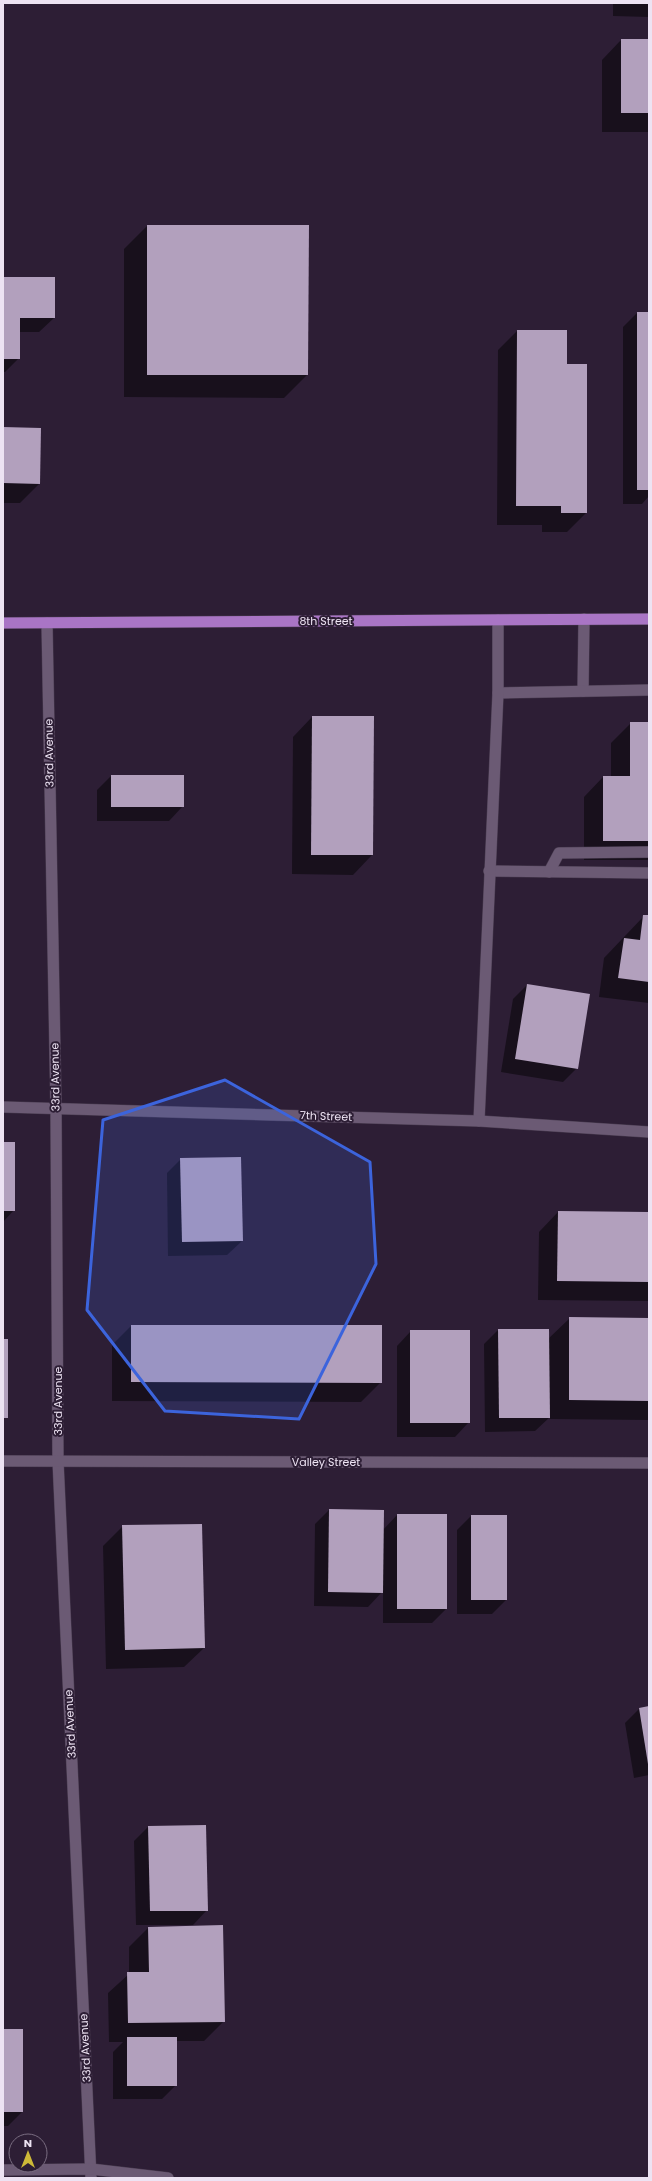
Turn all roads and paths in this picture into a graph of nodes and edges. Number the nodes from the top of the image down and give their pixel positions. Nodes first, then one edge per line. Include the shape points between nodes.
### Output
1 (584, 619) junction
2 (649, 619) edge
3 (498, 620) junction
4 (3, 623) edge
5 (47, 623) junction
6 (649, 690) edge
7 (583, 691) junction
8 (498, 693) junction
9 (649, 852) edge
10 (489, 872) junction
11 (549, 872) junction
12 (649, 873) edge
13 (3, 1107) edge
14 (56, 1108) junction
15 (479, 1121) junction
16 (649, 1132) edge
17 (3, 1461) edge
18 (58, 1461) junction
19 (649, 1463) edge
20 (3, 2170) edge
21 (91, 2173) edge
22 (168, 2178) edge

1 - 2 main road, 8th Street
1 - 3 main road, 8th Street
1 - 7 street
3 - 5 main road, 8th Street
3 - 8 street
4 - 5 main road, 8th Street
5 - 14 street, 33rd Avenue
6 - 7 street
7 - 8 street
8 - 10 street
9 - 11 street via 559,853
10 - 11 street
10 - 15 street
11 - 12 street
13 - 14 street, 7th Street
14 - 15 street, 7th Street
14 - 18 street, 33rd Avenue
15 - 16 street, 7th Street
17 - 18 street, Valley Street
18 - 19 street, Valley Street
18 - 21 street, 33rd Avenue
20 - 21 street
21 - 22 street

